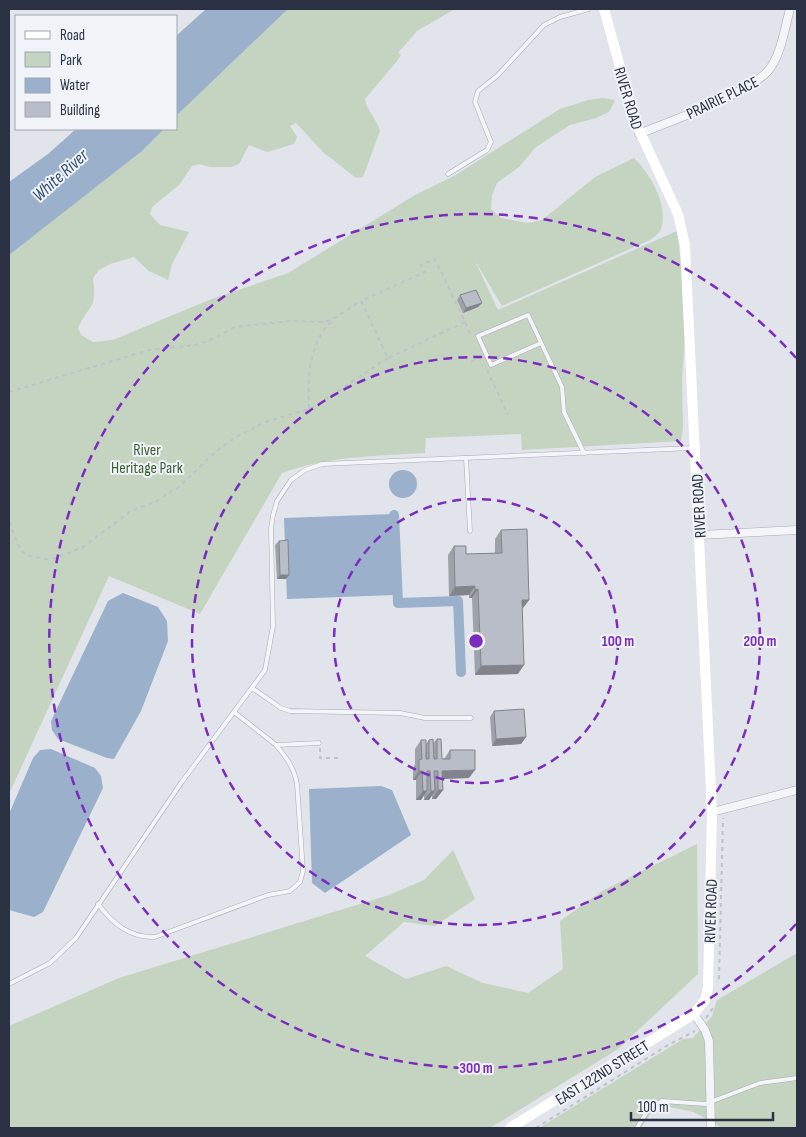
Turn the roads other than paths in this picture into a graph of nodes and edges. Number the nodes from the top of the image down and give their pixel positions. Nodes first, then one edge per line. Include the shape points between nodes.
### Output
1 (589, 9) edge
2 (604, 9) edge
3 (790, 9) edge
4 (640, 134) junction
5 (448, 174) dead end
6 (541, 343) junction
7 (695, 448) junction
8 (584, 453) junction
9 (466, 458) junction
10 (797, 530) edge
11 (470, 531) dead end
12 (699, 535) junction
13 (252, 688) junction
14 (234, 712) junction
15 (471, 718) dead end
16 (319, 743) road end
17 (276, 745) junction
18 (797, 790) edge
19 (712, 812) junction
20 (98, 904) junction
21 (9, 984) edge
22 (694, 1014) junction
23 (797, 1078) edge
24 (711, 1102) junction
25 (510, 1128) edge
26 (637, 1128) edge
27 (711, 1128) edge

1 - 5 lane via 544,25 497,76 478,91 475,102 491,142 487,150
2 - 4 street, RIVER ROAD
3 - 4 street, PRAIRIE PLACE via 776,56 768,72 760,79 743,90
4 - 7 street, RIVER ROAD via 673,204 683,235
6 - 6 lane via 528,315 478,336 491,365
6 - 8 lane via 562,387 564,412
7 - 8 lane
7 - 12 street, RIVER ROAD
8 - 9 lane
9 - 11 lane
9 - 13 lane via 322,464 291,480 277,501 273,515 272,637 264,670
10 - 12 street
12 - 19 street, RIVER ROAD
13 - 14 lane
13 - 15 lane via 290,711
14 - 17 lane
14 - 20 lane
16 - 17 lane
17 - 20 lane via 295,772 297,784 303,871 300,882 290,891 268,895 156,937 141,938 129,932 116,924
18 - 19 street
19 - 22 street, RIVER ROAD via 708,988 705,1000
20 - 21 lane via 76,938 59,956 36,972
22 - 24 street via 709,1041
22 - 25 street, EAST 122ND STREET
23 - 24 lane via 760,1083
24 - 26 lane via 655,1103
24 - 27 street

